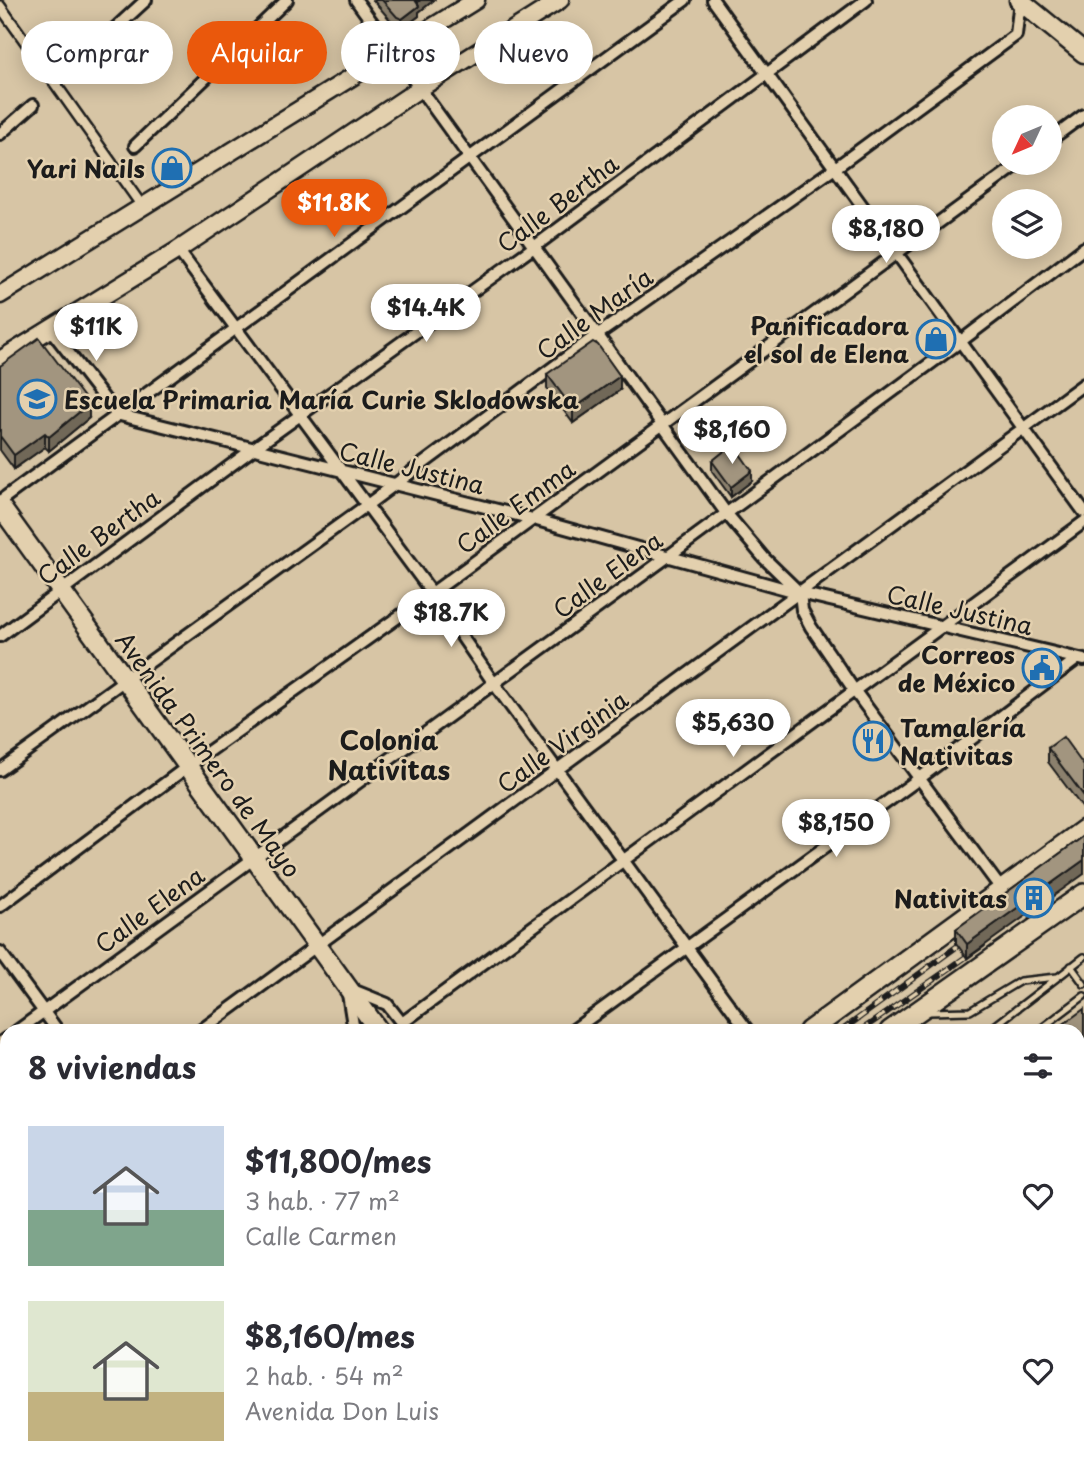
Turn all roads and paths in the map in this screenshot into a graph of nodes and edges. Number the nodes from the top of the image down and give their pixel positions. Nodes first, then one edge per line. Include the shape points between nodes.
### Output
1 (146, 0) edge
2 (287, 0) edge
3 (356, 0) edge
4 (476, 0) edge
5 (560, 0) edge
6 (685, 0) edge
7 (713, 0) edge
8 (866, 0) edge
9 (1020, 0) edge
10 (0, 6) edge
11 (123, 21) edge
12 (371, 21) edge
13 (442, 21) edge
14 (1084, 53) edge
15 (766, 73) junction
16 (341, 84) edge
17 (415, 84) edge
18 (419, 89) junction
19 (33, 105) dead end
20 (1084, 115) edge
21 (1062, 131) edge
22 (0, 134) edge
23 (135, 146) dead end
24 (470, 159) junction
25 (835, 168) junction
26 (1004, 175) edge
27 (142, 205) junction
28 (534, 247) junction
29 (1084, 248) edge
30 (178, 250) junction
31 (897, 254) junction
32 (0, 295) edge
33 (237, 329) junction
34 (51, 330) junction
35 (597, 335) junction
36 (961, 341) junction
37 (0, 360) edge
38 (1084, 384) edge
39 (116, 414) junction
40 (300, 415) junction
41 (663, 425) junction
42 (1024, 429) junction
43 (253, 449) junction
44 (339, 470) junction
45 (395, 485) junction
46 (0, 503) edge
47 (367, 505) junction
48 (726, 513) junction
49 (1084, 513) edge
50 (533, 519) junction
51 (1084, 522) edge
52 (670, 555) junction
53 (60, 590) junction
54 (432, 593) junction
55 (800, 593) junction
56 (941, 625) junction
57 (0, 636) edge
58 (1081, 659) edge
59 (124, 679) junction
60 (493, 682) junction
61 (854, 690) junction
62 (187, 767) junction
63 (0, 770) edge
64 (558, 771) junction
65 (920, 778) junction
66 (1084, 830) edge
67 (254, 858) junction
68 (623, 860) junction
69 (1002, 890) junction
70 (1084, 894) edge
71 (0, 906) edge
72 (317, 946) junction
73 (687, 948) junction
74 (0, 952) edge
75 (1084, 957) edge
76 (1071, 966) junction
77 (1057, 977) junction
78 (1084, 985) edge
79 (348, 988) junction
80 (1084, 996) edge
81 (44, 1011) junction
82 (915, 1013) junction
83 (26, 1024) edge
84 (53, 1024) edge
85 (210, 1024) edge
86 (353, 1024) edge
87 (374, 1024) edge
88 (403, 1024) edge
89 (409, 1024) edge
90 (582, 1024) edge
91 (743, 1024) edge
92 (818, 1024) edge
93 (900, 1024) edge
94 (997, 1024) edge
95 (1047, 1024) edge

1 - 11 street
2 - 23 street
3 - 12 street
4 - 13 main road
5 - 18 main road
6 - 24 street
7 - 15 street
8 - 15 street, Calle Bertha
9 - 14 main road
9 - 25 street, Calle María via 1016,35
10 - 27 street
15 - 25 street
15 - 28 street, Calle Bertha
16 - 27 main road
17 - 18 street
18 - 24 street
18 - 30 main road
19 - 22 street
20 - 21 street
24 - 28 street
24 - 33 street
25 - 31 street
25 - 35 street, Calle María
26 - 31 street, Calle Emma
27 - 32 main road
28 - 35 street
28 - 40 street, Calle Bertha
29 - 36 street, Calle Elena
30 - 33 street
30 - 34 main road
31 - 36 street
31 - 41 street, Calle Emma
33 - 39 street
33 - 40 street
34 - 37 main road
34 - 39 street
35 - 41 street
35 - 45 street, Calle María
36 - 42 street
36 - 48 street, Calle Elena
38 - 42 street, Calle Virginia
39 - 43 street, Calle Justina
39 - 46 street
40 - 43 street, Calle Bertha
40 - 44 street
41 - 48 street
41 - 50 street, Calle Emma
42 - 49 street
42 - 55 street, Calle Virginia
43 - 44 street, Calle Justina
43 - 53 street, Calle Bertha
44 - 45 street, Calle Justina
44 - 47 street
45 - 47 street, Calle María
45 - 50 street, Calle Justina
46 - 53 main road, Avenida Primero de Mayo
47 - 54 street
47 - 59 street, Calle María
48 - 52 street, Calle Elena
48 - 55 street
50 - 52 street, Calle Justina
50 - 54 street, Calle Emma
51 - 56 street
52 - 55 street, Calle Justina
52 - 60 street, Calle Elena
53 - 57 street, Calle Bertha
53 - 59 main road, Avenida Primero de Mayo
54 - 60 street
54 - 62 street, Calle Emma
55 - 56 street, Calle Justina
55 - 61 street via 811,627
55 - 64 street, Calle Virginia
56 - 58 street, Calle Justina
56 - 61 street
58 - 65 street
59 - 62 main road, Avenida Primero de Mayo
59 - 63 street, Calle María
60 - 64 street
60 - 67 street, Calle Elena
61 - 65 street
61 - 68 street
62 - 67 main road, Avenida Primero de Mayo
62 - 71 street, Calle Emma
64 - 68 street
64 - 72 street, Calle Virginia
65 - 69 street
65 - 73 street
66 - 69 highway
67 - 72 main road, Avenida Primero de Mayo
67 - 81 street, Calle Elena
68 - 73 street
68 - 89 street
69 - 92 highway
70 - 82 highway
72 - 79 main road, Avenida Primero de Mayo
72 - 85 street, Calle Virginia
73 - 90 street
73 - 91 street
74 - 81 street
75 - 76 lane
76 - 77 lane
76 - 78 lane
77 - 82 lane via 1020,981 970,1011
77 - 94 lane
79 - 86 street
79 - 87 main road, Avenida Primero de Mayo
79 - 88 street via 387,1004
80 - 95 lane
81 - 83 street, Calle Elena
81 - 84 street
82 - 93 highway

